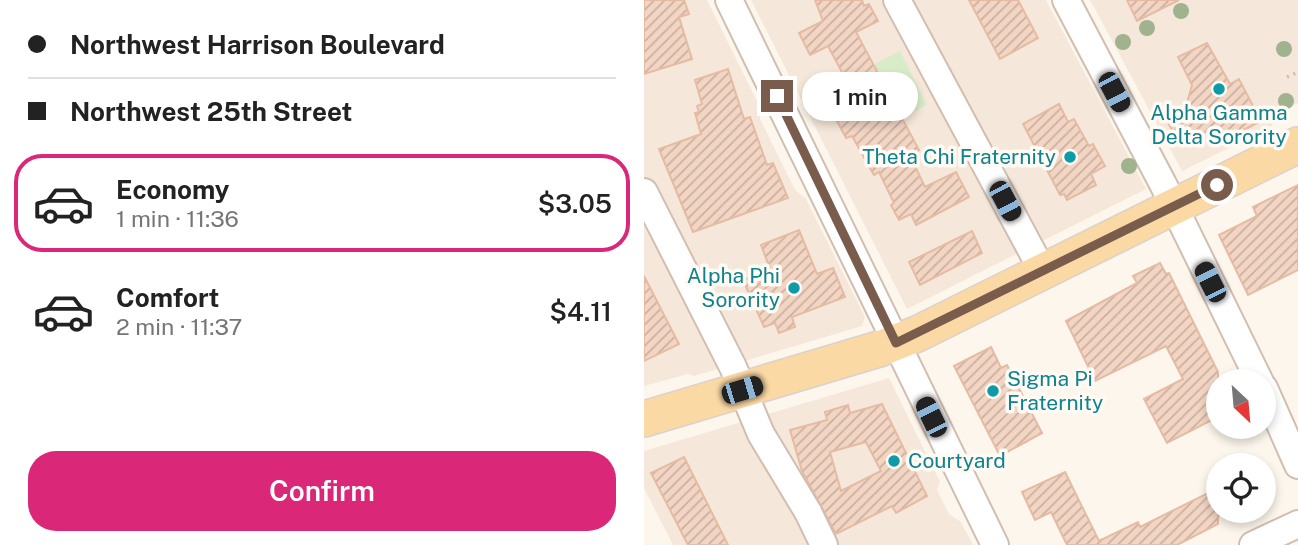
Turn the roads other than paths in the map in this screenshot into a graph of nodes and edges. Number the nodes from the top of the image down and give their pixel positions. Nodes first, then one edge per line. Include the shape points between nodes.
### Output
1 (729, 0) edge
2 (897, 0) edge
3 (1066, 0) edge
4 (1298, 145) edge
5 (644, 192) edge
6 (1174, 207) junction
7 (1042, 270) junction
8 (896, 343) junction
9 (1254, 369) edge
10 (742, 390) junction
11 (1276, 415) edge
12 (644, 419) edge
13 (1298, 465) edge
14 (1298, 524) edge
15 (824, 545) edge
16 (995, 545) edge
17 (1253, 545) edge

1 - 8 street
2 - 7 street
3 - 6 street
4 - 6 main road
5 - 10 street
6 - 7 main road
6 - 9 street
7 - 8 main road
8 - 10 main road
8 - 16 street
10 - 12 main road
10 - 15 street via 761,434
11 - 13 street
14 - 17 street

